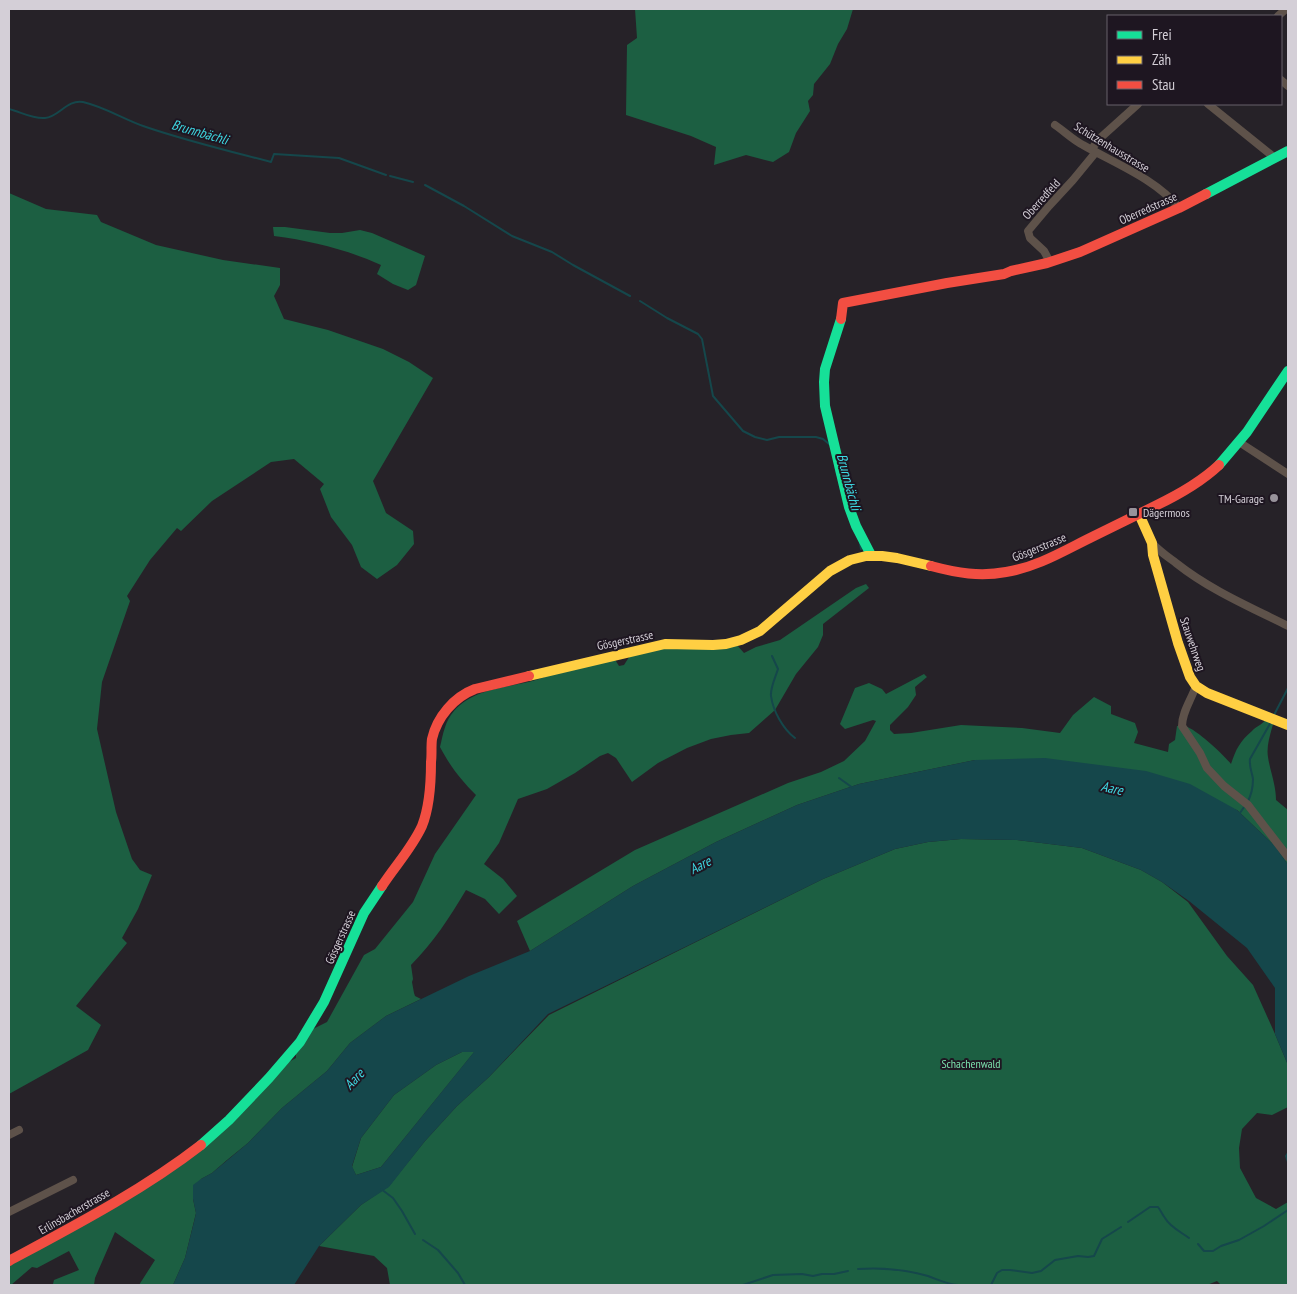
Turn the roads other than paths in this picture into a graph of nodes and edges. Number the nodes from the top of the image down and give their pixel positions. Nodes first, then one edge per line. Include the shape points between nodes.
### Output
1 (1137, 105) edge
2 (1209, 105) edge
3 (1055, 125) dead end
4 (1094, 151) junction
5 (1288, 151) edge
6 (1276, 158) junction
7 (1179, 208) junction
8 (1050, 262) junction
9 (1288, 370) edge
10 (1239, 442) junction
11 (1288, 474) edge
12 (1139, 514) junction
13 (1152, 543) junction
14 (871, 555) junction
15 (1288, 626) edge
16 (1196, 686) junction
17 (1288, 725) edge
18 (1288, 857) edge
19 (18, 1130) dead end
20 (9, 1135) edge
21 (73, 1180) dead end
22 (152, 1180) joint
23 (9, 1212) edge
24 (9, 1261) edge

1 - 4 street via 1098,140
2 - 6 street
3 - 4 street, Schützenhausstrasse
4 - 7 street, Schützenhausstrasse via 1142,177
4 - 8 street, Oberredfeld via 1028,232
5 - 6 main road, Oberredstrasse
6 - 7 main road, Oberredstrasse
7 - 8 main road, Oberredstrasse
8 - 14 main road, Oberredstrasse via 996,276 947,282 843,303 841,323 825,367 826,406 849,508
9 - 10 main road, Gösgerstrasse
10 - 11 street
10 - 12 main road, Gösgerstrasse via 1219,466 1193,487
12 - 13 main road, Stauwehrweg
12 - 14 main road, Gösgerstrasse via 1031,566 1014,571 979,575 960,573 894,556
13 - 15 street via 1200,580
13 - 16 main road, Stauwehrweg via 1178,643
14 - 22 main road, Gösgerstrasse via 851,560 830,571 760,631 741,640 713,645 665,644 622,653 475,689 452,704 440,718 432,740 429,799 422,825 364,913 309,1029 229,1120 209,1139
16 - 17 main road, Stauwehrweg
16 - 18 street via 1183,713 1182,726 1215,778 1246,803
19 - 20 street
21 - 23 street
22 - 24 main road, Erlinsbacherstrasse

